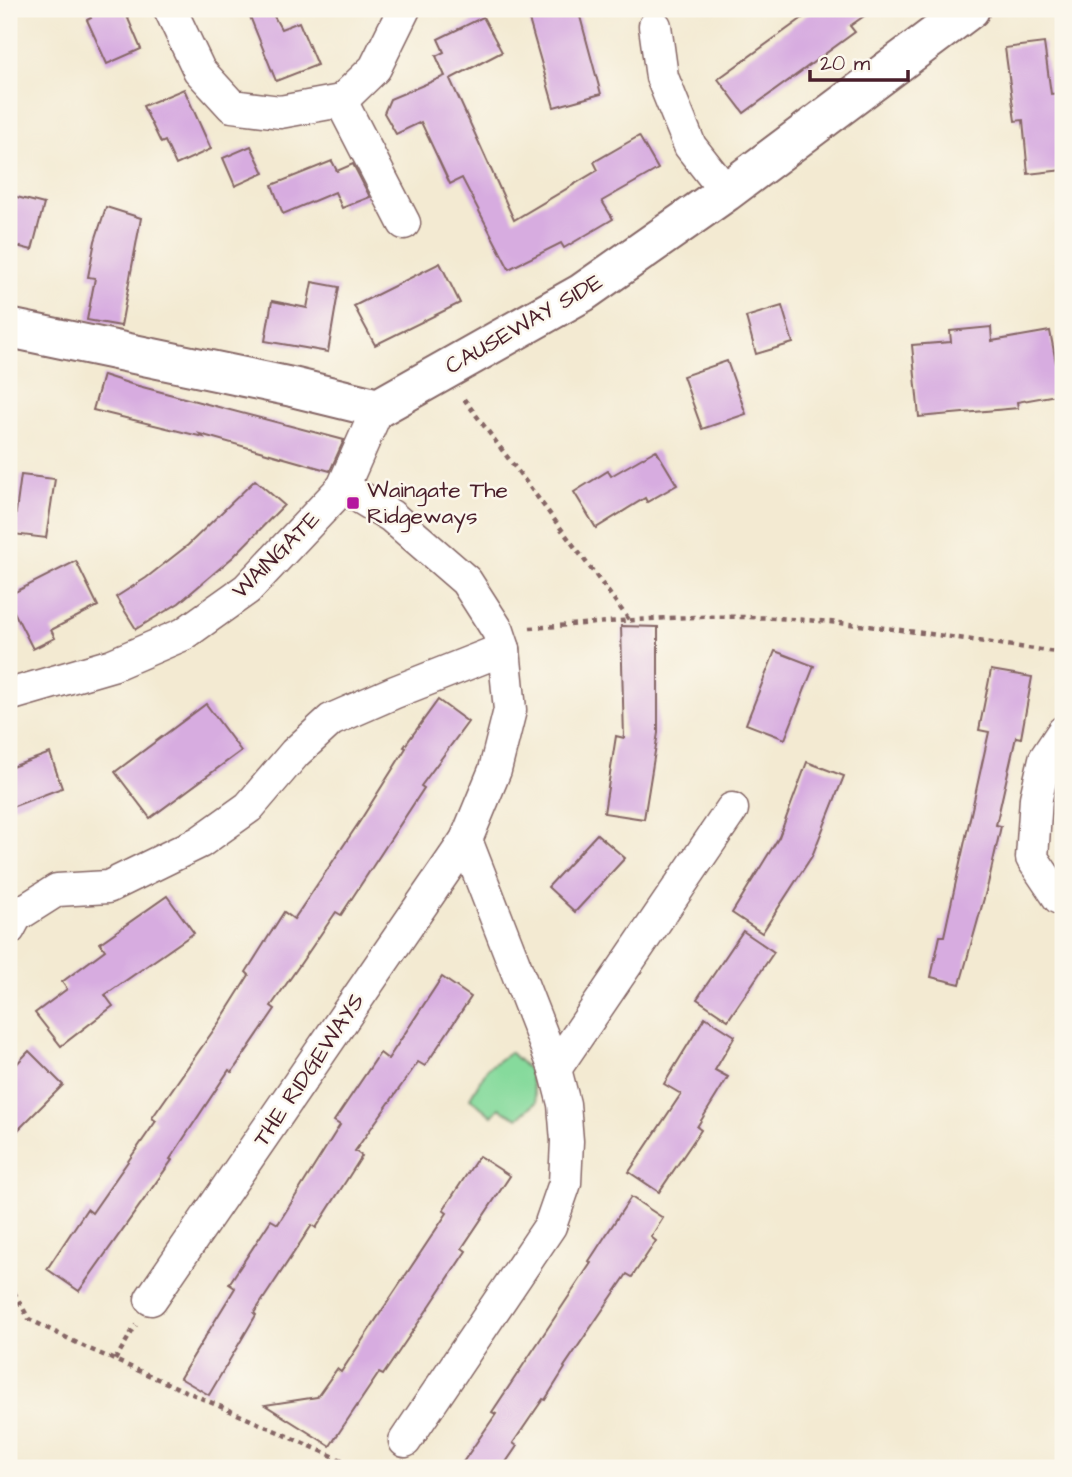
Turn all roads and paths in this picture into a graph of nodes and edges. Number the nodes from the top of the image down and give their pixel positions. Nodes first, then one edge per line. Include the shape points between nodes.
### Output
1 (170, 9) edge
2 (970, 9) edge
3 (395, 12) edge
4 (655, 26) dead end
5 (341, 101) junction
6 (726, 192) junction
7 (404, 222) dead end
8 (9, 328) edge
9 (442, 370) junction
10 (378, 408) junction
11 (343, 487) junction
12 (630, 621) junction
13 (501, 640) junction
14 (1063, 653) edge
15 (9, 695) edge
16 (1063, 732) edge
17 (732, 809) dead end
18 (466, 840) junction
19 (1059, 898) dead end
20 (9, 929) edge
21 (555, 1069) junction
22 (9, 1283) edge
23 (151, 1299) joint
24 (115, 1360) junction
25 (405, 1441) dead end
26 (360, 1468) edge

1 - 5 street via 199,70 233,106 280,112
2 - 6 street, CAUSEWAY SIDE
3 - 5 street via 375,68
4 - 6 street via 662,77 690,146
5 - 7 street
6 - 9 street, CAUSEWAY SIDE via 582,293
8 - 10 street
9 - 10 street, CAUSEWAY SIDE
9 - 12 path
10 - 11 street, WAINGATE
11 - 13 street, THE RIDGEWAYS via 391,516 466,581
11 - 15 street, WAINGATE via 247,589 184,634 112,665
12 - 13 path
12 - 14 path via 747,617 842,624
13 - 18 street, THE RIDGEWAYS via 510,710 495,770
13 - 20 street via 331,720 248,807 200,842 108,887 57,890 16,916
16 - 19 street via 1045,759 1036,798 1032,858
17 - 21 street
18 - 21 street
18 - 23 street, THE RIDGEWAYS
21 - 25 street via 567,1141 565,1183 550,1227
22 - 24 path via 29,1319
23 - 24 path
24 - 26 path

